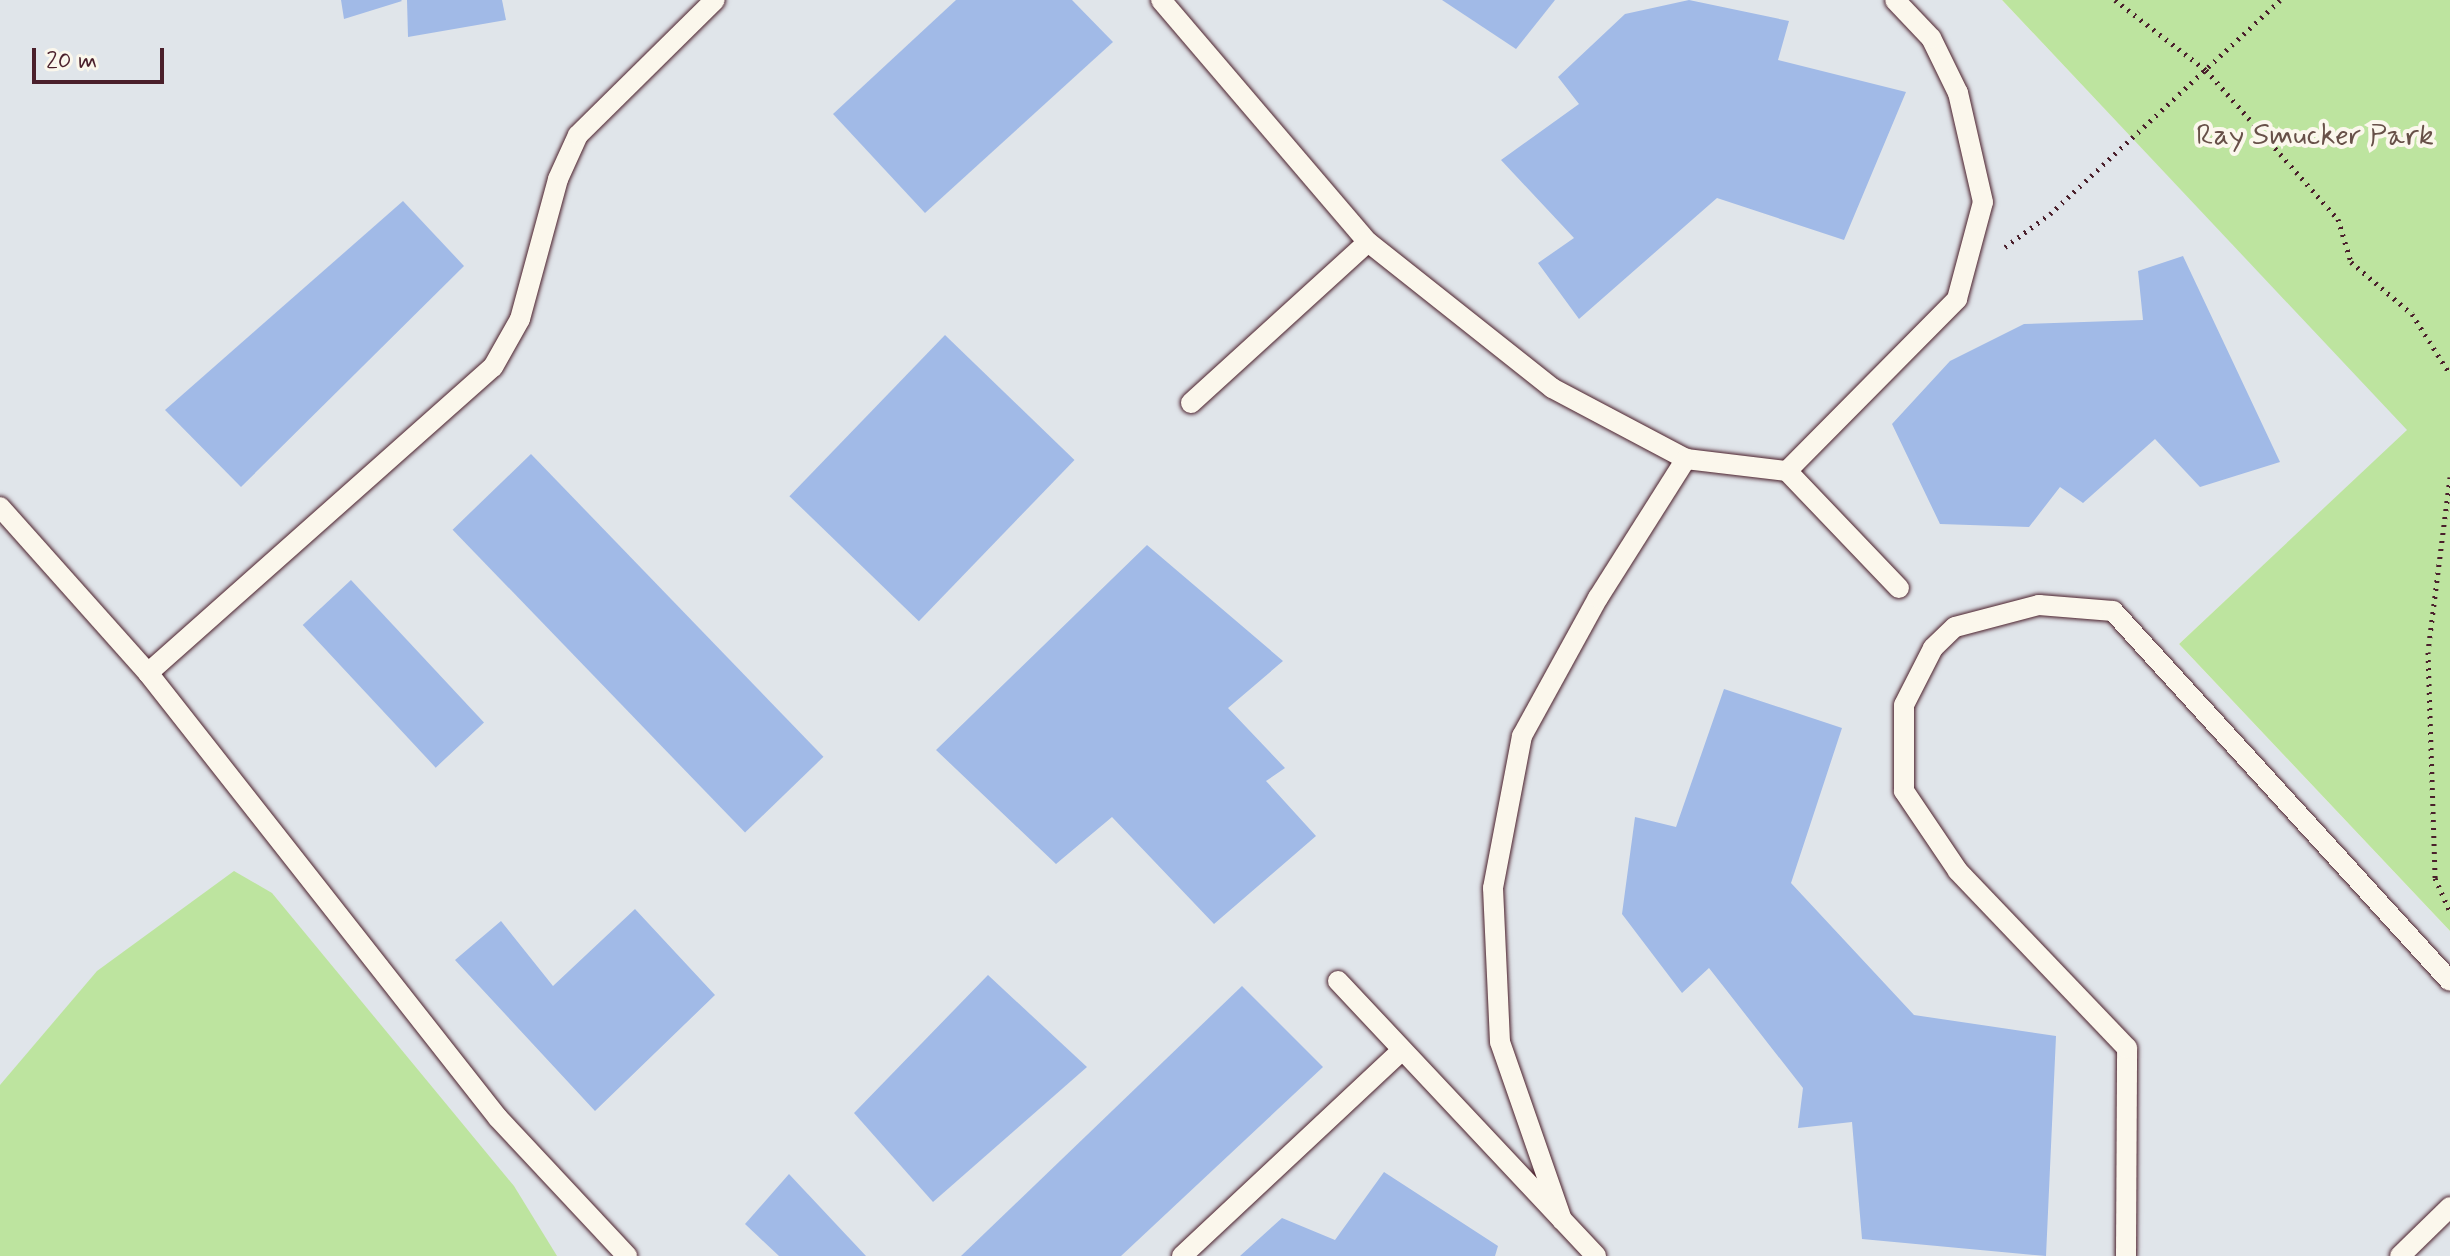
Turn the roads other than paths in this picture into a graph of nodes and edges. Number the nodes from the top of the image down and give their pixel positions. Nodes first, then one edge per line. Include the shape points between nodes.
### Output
1 (715, 0) edge
2 (1161, 0) edge
3 (1895, 0) edge
4 (1368, 242) junction
5 (1191, 403) dead end
6 (1686, 459) junction
7 (1787, 471) junction
8 (0, 507) edge
9 (1899, 588) dead end
10 (148, 673) junction
11 (1338, 981) dead end
12 (2450, 981) edge
13 (1402, 1050) junction
14 (2450, 1207) edge
15 (1562, 1220) junction
16 (627, 1256) edge
17 (1182, 1256) edge
18 (1596, 1256) edge
19 (2126, 1256) edge
20 (2400, 1256) edge

1 - 10 lane via 578,135 558,179 520,319 493,367
2 - 4 lane
3 - 7 lane via 1931,38 1958,93 1983,202 1957,299
4 - 5 lane
4 - 6 lane via 1552,388
6 - 7 lane
6 - 15 lane via 1598,598 1522,736 1493,888 1500,1042
7 - 9 lane
8 - 10 lane
10 - 16 lane via 498,1118
11 - 13 lane
12 - 19 lane via 2113,611 2039,605 1955,627 1933,648 1904,705 1904,791 1958,871 2127,1048
13 - 15 lane
13 - 17 lane
14 - 20 lane
15 - 18 lane

